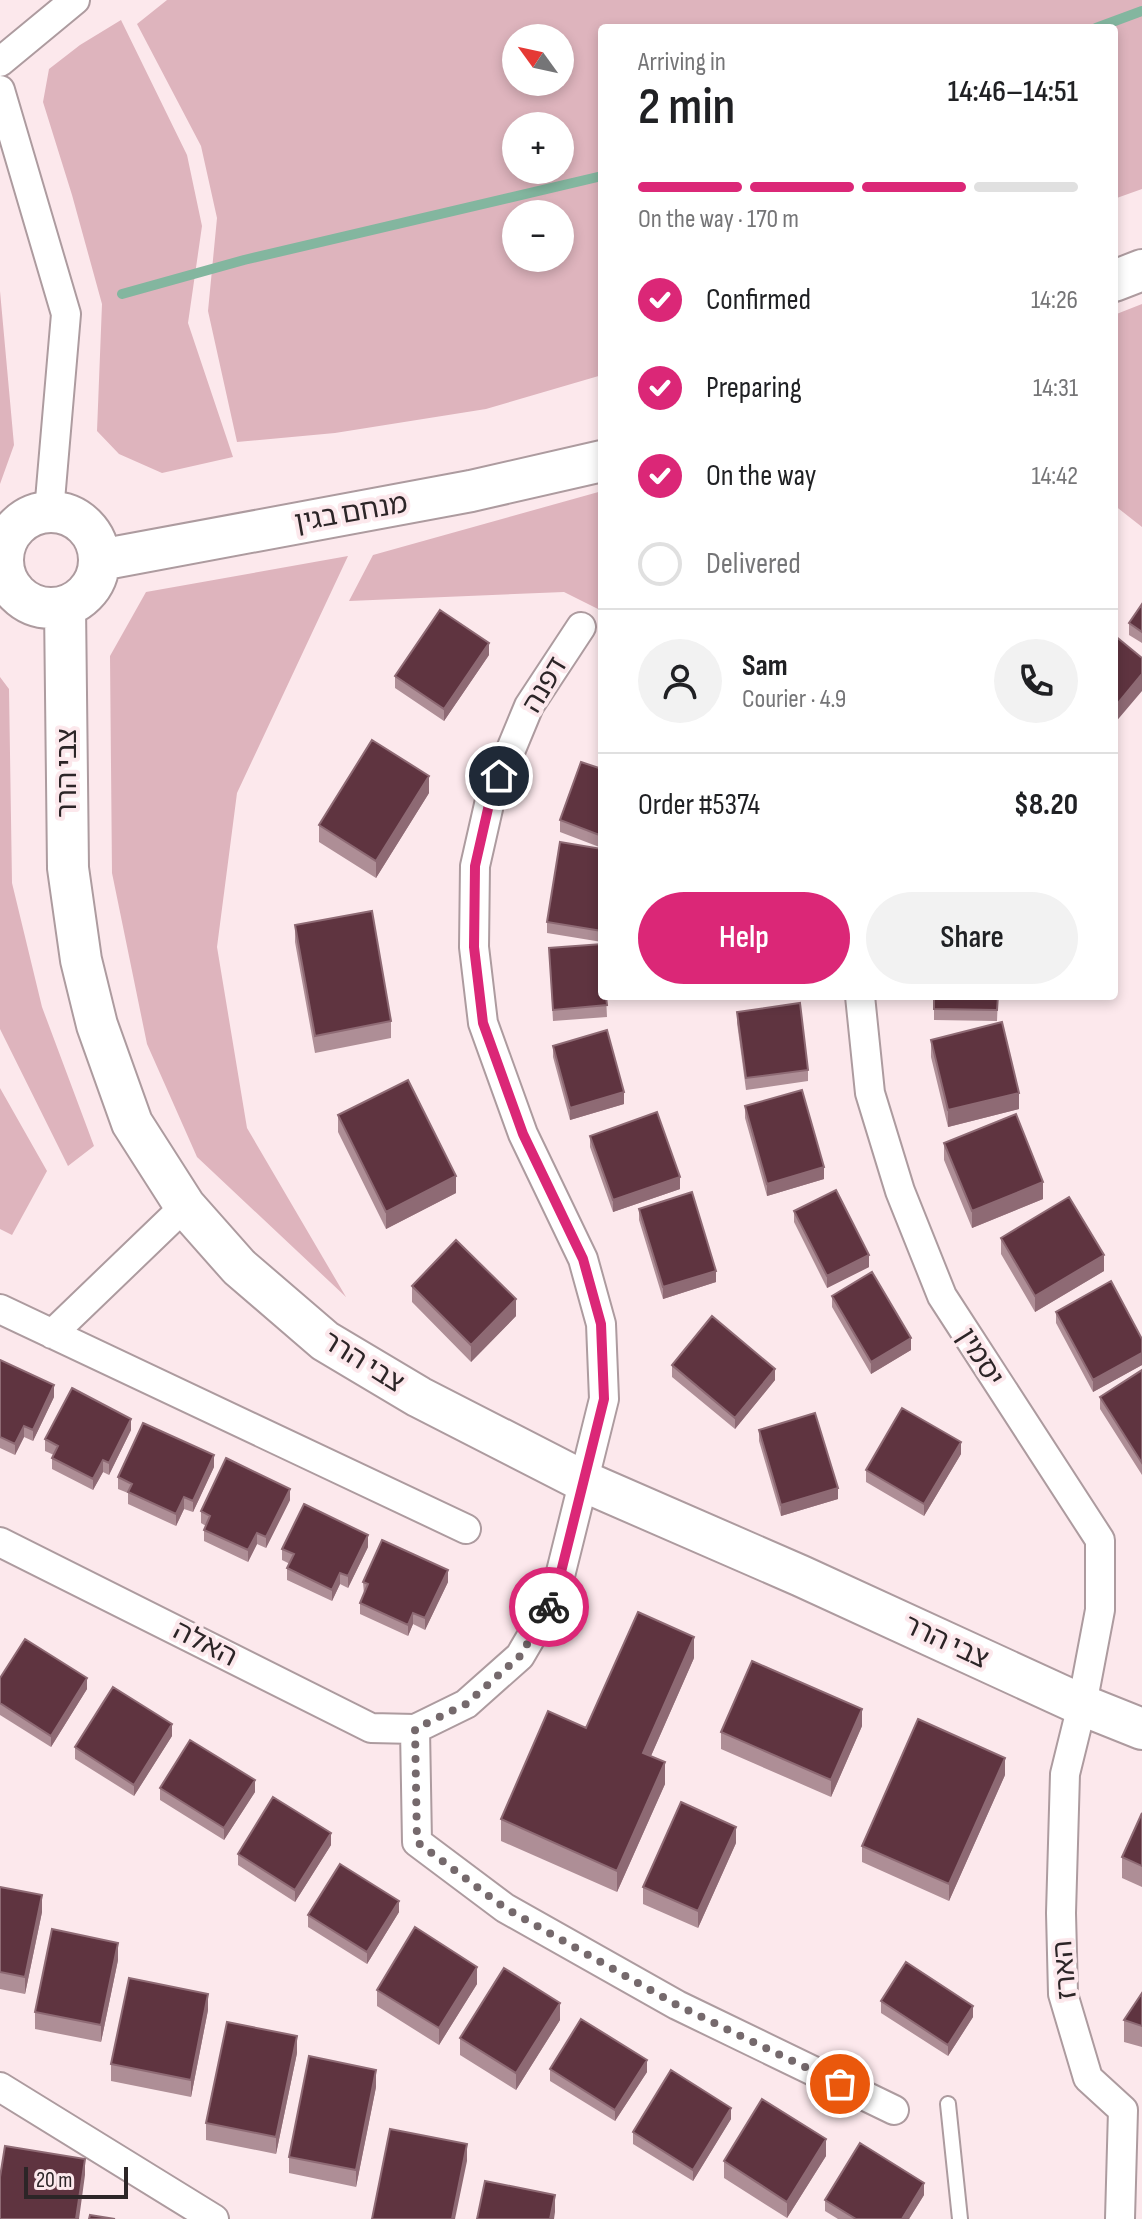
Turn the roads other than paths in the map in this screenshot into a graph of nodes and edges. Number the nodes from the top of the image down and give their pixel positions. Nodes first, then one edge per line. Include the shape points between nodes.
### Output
1 (75, 0) edge
2 (0, 62) edge
3 (0, 90) edge
4 (1142, 270) edge
5 (1118, 279) edge
6 (598, 462) edge
7 (49, 512) junction
8 (100, 560) junction
9 (2, 564) edge
10 (65, 606) junction
11 (581, 627) dead end
12 (860, 1000) edge
13 (185, 1206) junction
14 (0, 1309) edge
15 (52, 1334) junction
16 (583, 1481) junction
17 (466, 1529) dead end
18 (0, 1542) edge
19 (1082, 1705) junction
20 (415, 1729) junction
21 (1142, 1729) edge
22 (0, 2087) edge
23 (948, 2104) dead end
24 (894, 2110) dead end
25 (1132, 2112) edge
26 (214, 2219) edge
27 (960, 2219) edge
28 (1120, 2219) edge

1 - 2 street
3 - 7 street via 66,314
4 - 5 street
6 - 8 street, מנחם בגין
7 - 8 street via 79,520 97,544
7 - 9 street via 34,515 10,534
8 - 10 street via 90,588
9 - 10 street via 9,584 24,600 44,608
10 - 13 street, צבי הרר via 68,868 81,960 97,1025 132,1123
11 - 16 street, דפנה via 529,706 490,800 475,866 474,947 483,1023 523,1134 583,1259 601,1324 604,1399
12 - 19 street, יסמין via 870,1093 900,1191 942,1296 1100,1540 1100,1610
13 - 15 street
13 - 16 street, צבי הרר via 239,1267 325,1341 419,1397
14 - 15 street
15 - 17 street
16 - 19 street, צבי הרר
16 - 20 street, האלה via 555,1596 520,1656 466,1704
18 - 20 street, האלה via 371,1728
19 - 21 street, צבי הרר
19 - 25 street, הארז via 1065,1774 1063,1994 1088,2078
20 - 24 street via 417,1842 505,1908 677,2005
22 - 26 street
23 - 27 lane
25 - 28 street, הארז

